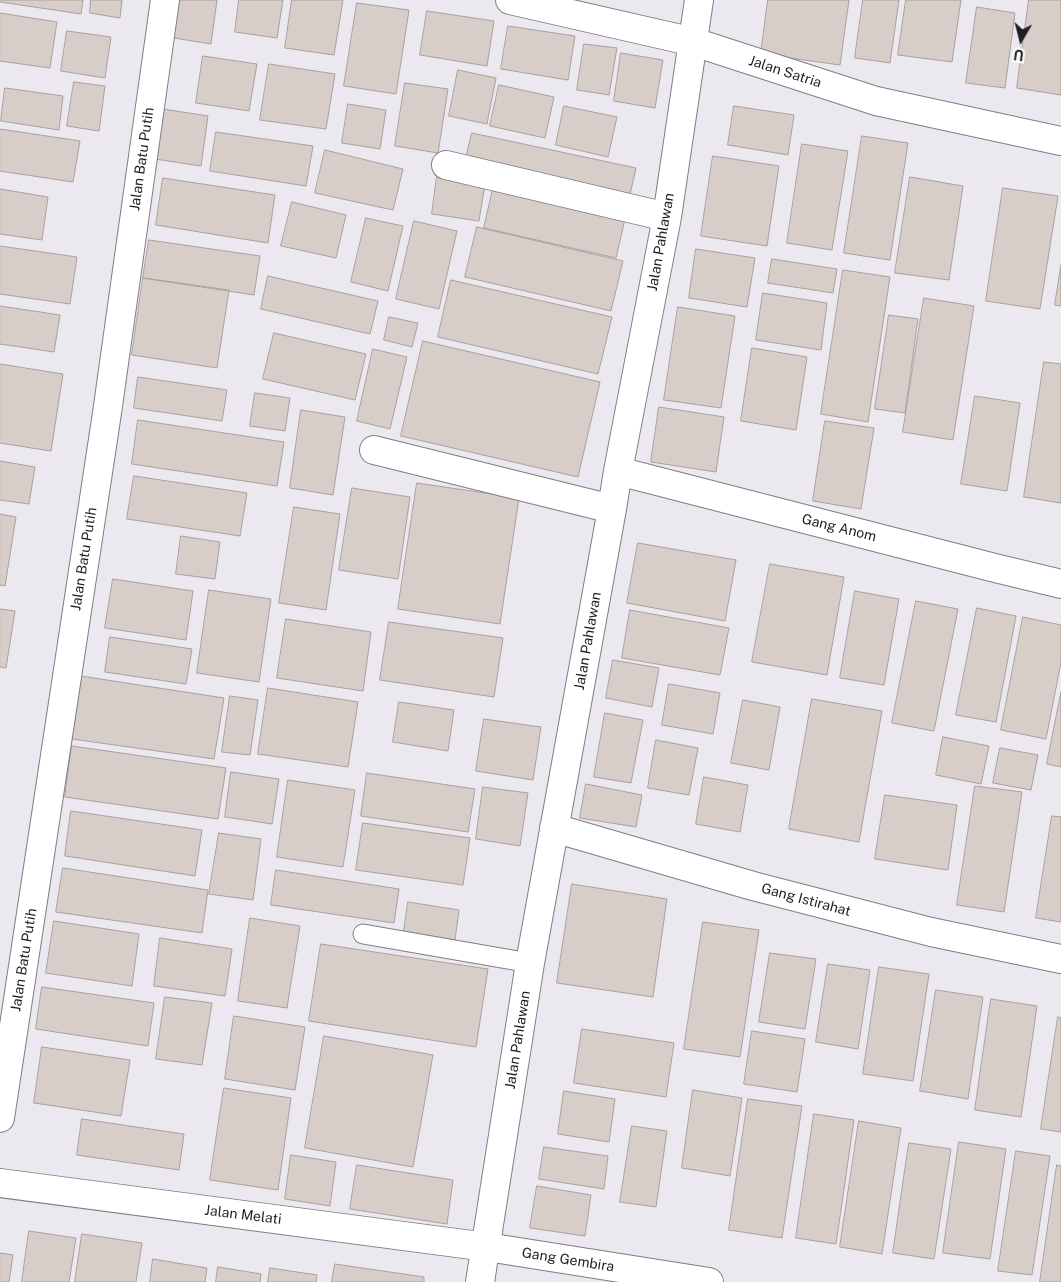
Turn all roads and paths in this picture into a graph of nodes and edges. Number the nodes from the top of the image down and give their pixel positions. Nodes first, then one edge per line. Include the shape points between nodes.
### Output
1 (165, 0) edge
2 (510, 0) edge
3 (699, 0) edge
4 (694, 42) junction
5 (1061, 141) edge
6 (446, 165) dead end
7 (667, 217) junction
8 (374, 450) dead end
9 (618, 471) junction
10 (612, 509) junction
11 (1061, 584) edge
12 (554, 828) junction
13 (363, 934) dead end
14 (1061, 960) edge
15 (530, 962) junction
16 (0, 1118) edge
17 (0, 1183) edge
18 (487, 1246) junction
19 (480, 1282) edge
20 (709, 1282) edge

1 - 16 street, Jalan Batu Putih via 107,413
2 - 4 street, Jalan Satria
3 - 4 street, Jalan Pahlawan
4 - 5 street, Jalan Satria via 876,101
4 - 7 street, Jalan Pahlawan
6 - 7 street
7 - 9 street, Jalan Pahlawan
8 - 10 street
9 - 10 street, Jalan Pahlawan
9 - 11 street, Gang Anom
10 - 12 street, Jalan Pahlawan
12 - 14 street, Gang Istirahat via 753,886 922,930
12 - 15 street, Jalan Pahlawan
13 - 15 lane
15 - 18 street, Jalan Pahlawan
17 - 18 street, Jalan Melati
18 - 19 street, Jalan Pahlawan
18 - 20 street, Gang Gembira

